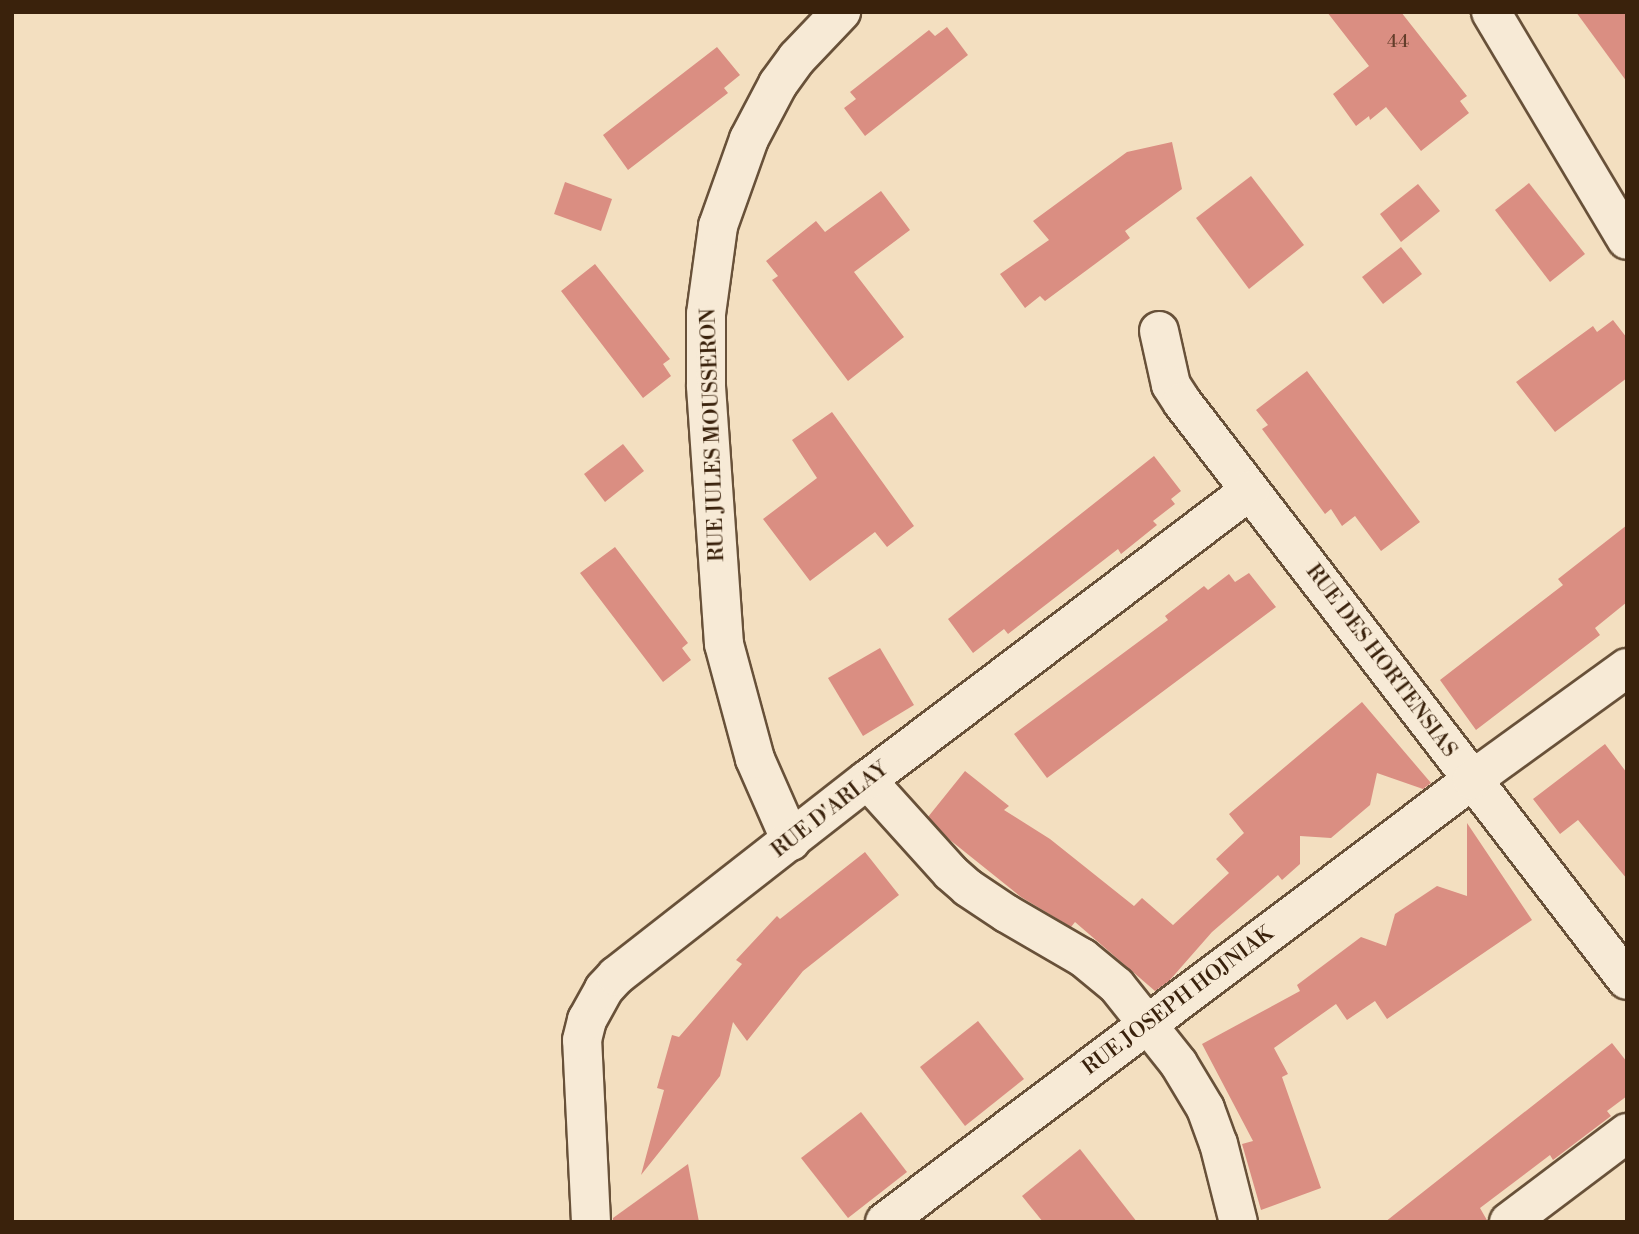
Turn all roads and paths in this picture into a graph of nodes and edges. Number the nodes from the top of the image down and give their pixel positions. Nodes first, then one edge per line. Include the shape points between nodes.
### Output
1 (841, 12) edge
2 (1491, 12) edge
3 (1627, 240) edge
4 (1159, 331) dead end
5 (1250, 490) junction
6 (1627, 668) edge
7 (867, 780) junction
8 (1472, 780) junction
9 (791, 841) junction
10 (1627, 979) edge
11 (1148, 1023) junction
12 (1627, 1133) edge
13 (591, 1222) edge
14 (885, 1222) edge
15 (1238, 1222) edge
16 (1509, 1222) edge

1 - 9 street, RUE JULES MOUSSERON via 778,84 741,159 718,226 706,314 706,385 724,644 755,760
2 - 3 street
4 - 5 street, RUE DES HORTENSIAS via 1171,385
5 - 7 street, RUE D'ARLAY
5 - 8 street, RUE DES HORTENSIAS
6 - 8 street, RUE JOSEPH HOJNIAK
7 - 9 street, RUE D'ARLAY
7 - 11 street via 959,879 1102,971
8 - 10 street, RUE DES HORTENSIAS
8 - 11 street, RUE JOSEPH HOJNIAK
9 - 13 street, RUE D'ARLAY via 616,976 594,1004 582,1040
11 - 14 street, RUE JOSEPH HOJNIAK
11 - 15 street via 1205,1108
12 - 16 street

